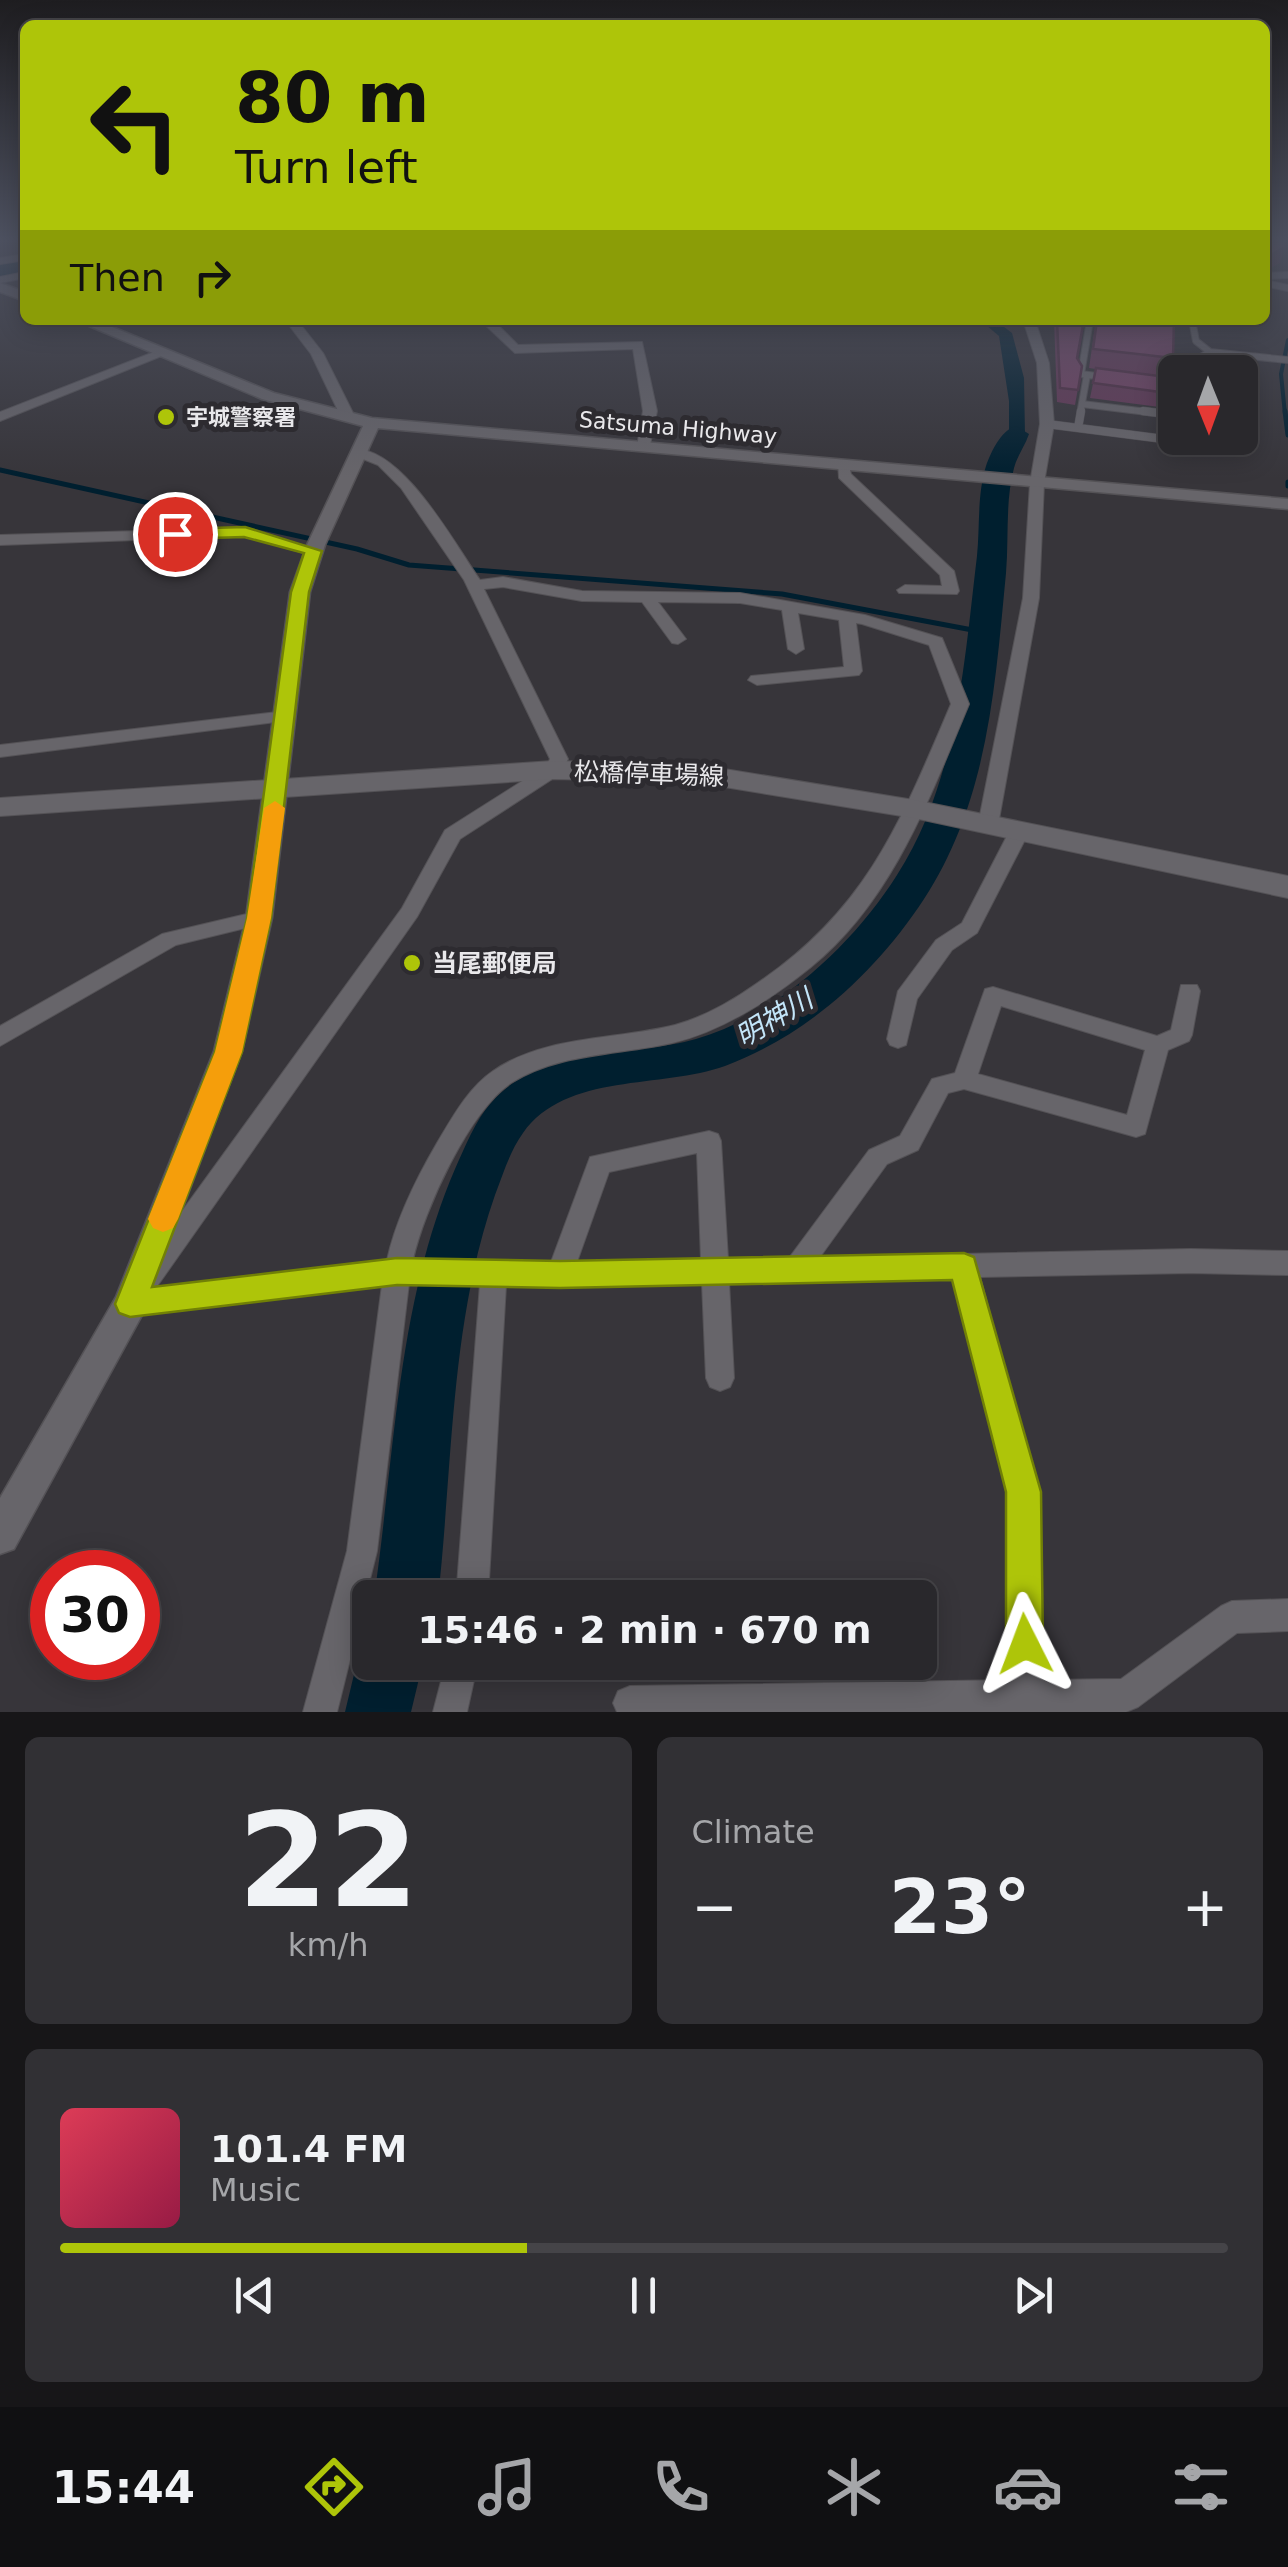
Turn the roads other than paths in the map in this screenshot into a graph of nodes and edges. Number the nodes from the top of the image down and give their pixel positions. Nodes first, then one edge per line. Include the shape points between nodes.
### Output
1 (94, 325) edge
2 (294, 325) edge
3 (491, 325) edge
4 (1030, 325) edge
5 (1089, 325) edge
6 (1193, 325) edge
7 (1210, 352) junction
8 (163, 353) junction
9 (1204, 355) edge
10 (1288, 360) edge
11 (1087, 375) junction
12 (1122, 379) edge
13 (1082, 404) junction
14 (1158, 413) edge
15 (0, 417) edge
16 (348, 417) junction
17 (372, 423) junction
18 (1047, 424) junction
19 (1078, 428) junction
20 (1158, 438) edge
21 (644, 447) junction
22 (358, 452) junction
23 (844, 466) junction
24 (1034, 483) junction
25 (1288, 504) edge
26 (318, 539) junction
27 (0, 540) edge
28 (473, 582) junction
29 (905, 590) dead end
30 (646, 596) junction
31 (788, 606) junction
32 (847, 617) junction
33 (678, 639) dead end
34 (796, 649) dead end
35 (756, 680) dead end
36 (286, 716) junction
37 (0, 751) edge
38 (553, 770) junction
39 (277, 788) junction
40 (0, 807) edge
41 (922, 810) junction
42 (978, 823) junction
43 (1019, 832) junction
44 (1288, 887) edge
45 (259, 918) junction
46 (1190, 990) dead end
47 (0, 1037) edge
48 (898, 1039) dead end
49 (1158, 1045) junction
50 (964, 1080) junction
51 (1288, 1263) edge
52 (964, 1266) junction
53 (401, 1271) junction
54 (795, 1271) junction
55 (482, 1272) junction
56 (717, 1272) junction
57 (560, 1274) junction
58 (130, 1304) junction
59 (720, 1378) dead end
60 (0, 1535) edge
61 (473, 1580) edge
62 (1288, 1615) edge
63 (458, 1680) edge
64 (1030, 1699) junction
65 (630, 1703) dead end
66 (711, 1707) edge
67 (320, 1712) edge
68 (450, 1712) edge

1 - 8 street, Satsuma Highway
2 - 16 street via 317,353
3 - 21 street via 515,349 638,345 650,411
4 - 18 street via 1043,362
5 - 11 lane via 1081,374
6 - 7 lane via 1196,341
7 - 9 lane
7 - 10 lane
8 - 15 street
8 - 16 street, Satsuma Highway via 268,396
11 - 12 lane
11 - 13 lane
13 - 14 lane
13 - 19 lane
16 - 17 street, Satsuma Highway
17 - 21 street, Satsuma Highway
17 - 22 street
18 - 19 lane
18 - 24 street
19 - 20 lane
21 - 23 street, Satsuma Highway
22 - 26 street
22 - 28 street via 384,462 406,484
23 - 24 street, Satsuma Highway
23 - 29 street via 844,475 948,574 950,591
24 - 25 street, Satsuma Highway
24 - 42 street via 1031,598
26 - 27 street via 245,532
26 - 36 street via 300,592
28 - 30 street via 582,596
28 - 38 street via 559,759
30 - 31 street
30 - 33 street
31 - 32 street
31 - 34 street
32 - 35 street via 853,671
32 - 41 street via 936,642 960,704
36 - 37 street
36 - 39 street
38 - 39 main road, 松橋停車場線
38 - 41 main road, 松橋停車場線 via 694,773
38 - 58 street via 452,835 410,912
39 - 40 main road, 松橋停車場線
39 - 45 street
41 - 42 main road, 松橋停車場線
41 - 53 street via 846,924 790,974 736,1008 675,1034 532,1061 488,1088 458,1128 416,1215
42 - 43 main road, 松橋停車場線
43 - 44 main road, 松橋停車場線
43 - 48 street via 970,928 944,945 906,997
45 - 47 street via 170,939
45 - 58 street via 228,1052
46 - 49 street via 1181,1035
49 - 50 street via 993,995
49 - 50 street via 1136,1127
50 - 54 street via 940,1086 909,1143 878,1157
51 - 52 street
52 - 54 street
52 - 64 street via 1024,1492 1022,1616
53 - 55 street
53 - 58 street
53 - 67 street via 362,1554
54 - 56 street
55 - 57 street
55 - 61 street
56 - 57 street
56 - 57 street via 709,1141 599,1164
56 - 59 street
58 - 60 street
62 - 64 street via 1232,1617 1126,1695
63 - 68 street
64 - 66 street
65 - 66 street

